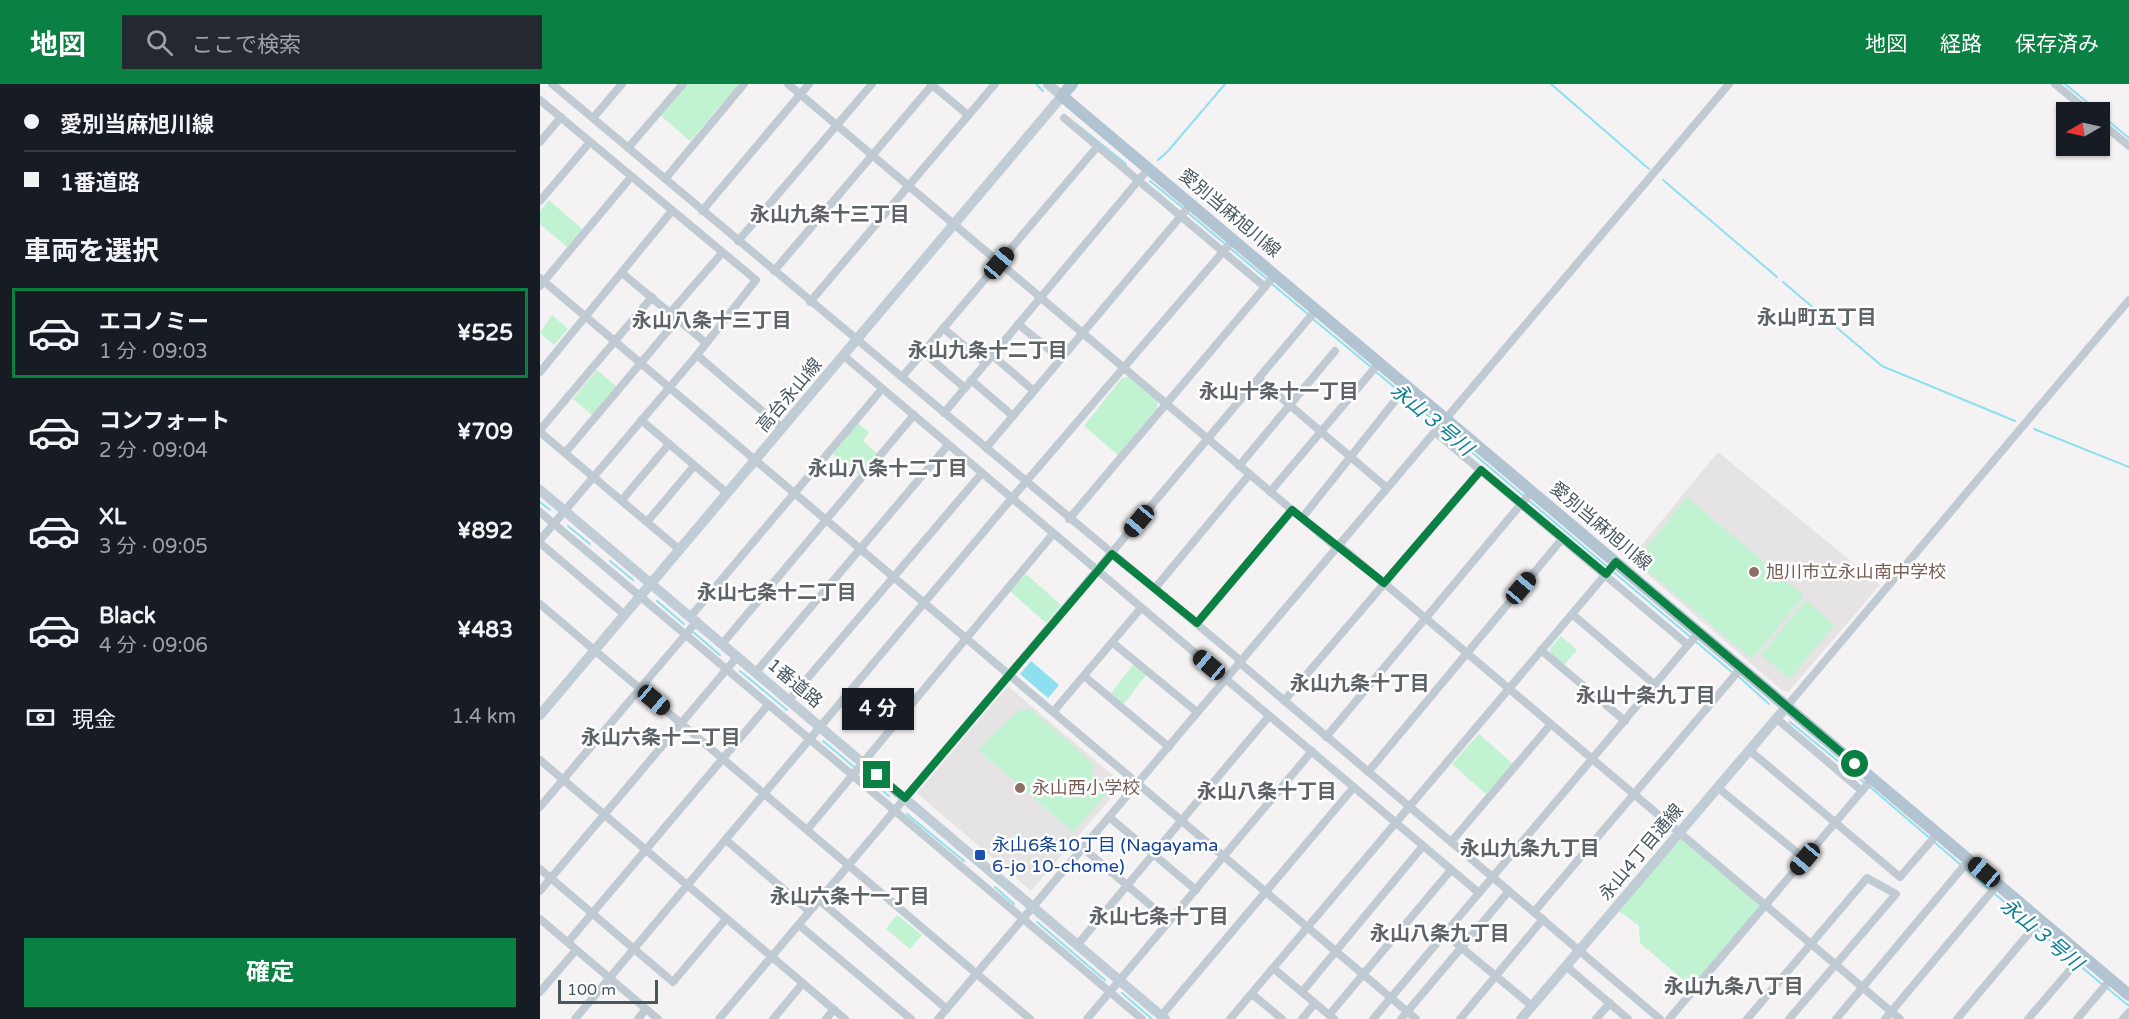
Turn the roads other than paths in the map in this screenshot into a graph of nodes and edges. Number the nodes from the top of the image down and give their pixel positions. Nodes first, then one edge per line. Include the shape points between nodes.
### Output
1 (622, 84) edge
2 (683, 84) edge
3 (744, 84) edge
4 (788, 84) edge
5 (809, 84) edge
6 (872, 84) edge
7 (931, 84) edge
8 (995, 84) edge
9 (1048, 84) edge
10 (1072, 84) edge
11 (1729, 84) edge
12 (2055, 84) edge
13 (556, 85) edge
14 (800, 94) junction
15 (1062, 96) junction
16 (540, 100) edge
17 (2077, 102) edge
18 (968, 115) junction
19 (561, 117) junction
20 (593, 118) junction
21 (1064, 118) dead end
22 (837, 125) junction
23 (2110, 130) edge
24 (540, 142) edge
25 (590, 142) junction
26 (2129, 146) edge
27 (1097, 147) junction
28 (628, 148) junction
29 (872, 155) junction
30 (1148, 169) junction
31 (632, 177) junction
32 (665, 179) junction
33 (1139, 180) junction
34 (909, 186) junction
35 (540, 201) edge
36 (1186, 210) junction
37 (702, 211) junction
38 (671, 212) junction
39 (953, 225) junction
40 (738, 241) junction
41 (1228, 246) junction
42 (722, 252) junction
43 (999, 263) junction
44 (774, 271) junction
45 (622, 273) junction
46 (1270, 281) junction
47 (541, 282) edge
48 (651, 297) junction
49 (1040, 298) junction
50 (2129, 300) edge
51 (810, 302) junction
52 (670, 313) junction
53 (1312, 314) junction
54 (585, 317) junction
55 (677, 320) junction
56 (1018, 324) junction
57 (943, 328) junction
58 (1082, 333) junction
59 (857, 340) junction
60 (615, 342) junction
61 (706, 343) junction
62 (1335, 351) dead end
63 (923, 352) junction
64 (697, 355) junction
65 (992, 355) junction
66 (844, 356) junction
67 (1061, 359) junction
68 (986, 363) junction
69 (640, 364) junction
70 (1124, 368) junction
71 (1375, 368) junction
72 (540, 372) edge
73 (902, 377) junction
74 (1259, 379) junction
75 (971, 381) junction
76 (669, 388) junction
77 (965, 388) junction
78 (882, 389) junction
79 (1034, 391) junction
80 (1394, 402) dead end
81 (1166, 404) junction
82 (1291, 406) junction
83 (944, 413) junction
84 (914, 416) junction
85 (1013, 416) junction
86 (1446, 419) junction
87 (641, 420) junction
88 (782, 428) junction
89 (540, 431) edge
90 (1321, 432) junction
91 (1436, 432) junction
92 (1208, 439) junction
93 (669, 444) junction
94 (948, 445) junction
95 (986, 448) junction
96 (565, 453) junction
97 (1352, 458) junction
98 (754, 460) junction
99 (694, 466) junction
100 (1239, 466) junction
101 (1481, 470) junction
102 (982, 473) junction
103 (1250, 475) junction
104 (593, 477) junction
105 (1027, 483) junction
106 (1387, 488) junction
107 (540, 490) edge
108 (1270, 492) junction
109 (793, 493) junction
110 (727, 494) junction
111 (1012, 498) junction
112 (1526, 498) junction
113 (622, 500) junction
114 (565, 510) junction
115 (1292, 510) junction
116 (540, 512) edge
117 (1302, 518) junction
118 (1070, 519) junction
119 (826, 521) junction
120 (647, 522) junction
121 (554, 524) junction
122 (1053, 534) junction
123 (1562, 539) junction
124 (540, 542) edge
125 (1338, 546) junction
126 (860, 549) junction
127 (680, 550) junction
128 (1112, 554) junction
129 (1611, 569) junction
130 (1097, 570) junction
131 (893, 578) junction
132 (651, 583) junction
133 (1384, 583) junction
134 (1155, 587) junction
135 (640, 598) junction
136 (540, 604) edge
137 (924, 604) junction
138 (1141, 608) junction
139 (1572, 614) junction
140 (625, 615) junction
141 (694, 618) junction
142 (1425, 618) junction
143 (1197, 623) junction
144 (686, 635) junction
145 (965, 638) junction
146 (1694, 639) junction
147 (1113, 643) junction
148 (722, 644) junction
149 (1541, 650) junction
150 (595, 651) junction
151 (1467, 653) junction
152 (737, 657) junction
153 (1241, 662) junction
154 (727, 670) junction
155 (756, 672) junction
156 (1738, 672) junction
157 (1008, 675) junction
158 (1084, 676) junction
159 (1226, 679) junction
160 (1655, 685) junction
161 (1509, 688) junction
162 (640, 689) junction
163 (789, 700) junction
164 (1284, 701) junction
165 (768, 705) junction
166 (1787, 706) junction
167 (800, 710) junction
168 (1053, 712) junction
169 (1197, 712) junction
170 (540, 715) edge
171 (1269, 716) junction
172 (1776, 718) junction
173 (788, 722) junction
174 (1625, 722) junction
175 (682, 724) junction
176 (1551, 724) junction
177 (820, 726) junction
178 (1326, 737) junction
179 (811, 741) junction
180 (1169, 747) junction
181 (1749, 750) junction
182 (1312, 751) junction
183 (723, 759) junction
184 (1592, 759) junction
185 (540, 760) edge
186 (857, 770) junction
187 (1368, 772) junction
188 (564, 780) junction
189 (1138, 784) junction
190 (1867, 785) junction
191 (1354, 787) junction
192 (1717, 787) junction
193 (764, 794) junction
194 (1635, 795) junction
195 (905, 798) junction
196 (540, 807) edge
197 (1410, 807) junction
198 (895, 811) junction
199 (604, 814) junction
200 (1110, 817) junction
201 (1182, 822) junction
202 (1835, 822) junction
203 (1396, 823) junction
204 (807, 830) junction
205 (1679, 832) junction
206 (1934, 838) junction
207 (726, 840) junction
208 (1451, 842) junction
209 (1423, 846) junction
210 (1083, 848) junction
211 (647, 850) junction
212 (1154, 855) junction
213 (1222, 856) junction
214 (1805, 859) junction
215 (848, 865) junction
216 (1965, 865) junction
217 (540, 869) edge
218 (1451, 870) junction
219 (1493, 877) junction
220 (1899, 877) junction
221 (551, 878) junction
222 (688, 885) junction
223 (1128, 886) junction
224 (1994, 889) junction
225 (1196, 890) junction
226 (540, 891) edge
227 (1509, 891) junction
228 (1891, 891) junction
229 (1266, 892) junction
230 (1479, 893) junction
231 (819, 900) junction
232 (1766, 905) junction
233 (1034, 906) junction
234 (809, 911) junction
235 (1534, 912) junction
236 (593, 913) junction
237 (726, 919) junction
238 (1023, 919) junction
239 (1543, 919) junction
240 (1169, 921) junction
241 (541, 922) edge
242 (2036, 924) junction
243 (799, 925) junction
244 (1307, 928) junction
245 (1445, 934) junction
246 (568, 942) junction
247 (1078, 944) junction
248 (1810, 944) junction
249 (1462, 947) junction
250 (634, 949) junction
251 (576, 950) junction
252 (1579, 950) junction
253 (1335, 951) junction
254 (771, 957) junction
255 (2078, 960) junction
256 (1836, 965) junction
257 (1566, 966) junction
258 (1273, 968) junction
259 (977, 974) junction
260 (1362, 974) junction
261 (1495, 976) junction
262 (610, 978) junction
263 (1118, 980) junction
264 (803, 983) junction
265 (2107, 984) junction
266 (1862, 987) junction
267 (540, 992) edge
268 (1109, 992) junction
269 (1302, 992) junction
270 (1252, 994) junction
271 (2129, 995) edge
272 (1391, 998) junction
273 (1316, 1003) junction
274 (1610, 1003) junction
275 (1532, 1006) junction
276 (646, 1009) junction
277 (947, 1009) junction
278 (834, 1010) junction
279 (1021, 1011) junction
280 (1407, 1011) junction
281 (1892, 1012) junction
282 (2129, 1012) edge
283 (1163, 1017) edge
284 (1332, 1017) edge
285 (576, 1019) edge
286 (638, 1019) edge
287 (658, 1019) edge
288 (719, 1019) edge
289 (773, 1019) edge
290 (826, 1019) edge
291 (845, 1019) edge
292 (911, 1019) edge
293 (938, 1019) edge
294 (1014, 1019) edge
295 (1030, 1019) edge
296 (1087, 1019) edge
297 (1142, 1019) edge
298 (1230, 1019) edge
299 (1282, 1019) edge
300 (1302, 1019) edge
301 (1373, 1019) edge
302 (1401, 1019) edge
303 (1416, 1019) edge
304 (1460, 1019) edge
305 (1521, 1019) edge
306 (1596, 1019) edge
307 (1628, 1019) edge
308 (1660, 1019) edge
309 (1669, 1019) edge
310 (1747, 1019) edge
311 (1790, 1019) edge
312 (1836, 1019) edge
313 (1885, 1019) edge
314 (1900, 1019) edge
315 (1957, 1019) edge
316 (2028, 1019) edge
317 (2077, 1019) edge
318 (2123, 1019) edge

1 - 20 street
2 - 28 street
3 - 32 street
4 - 14 street
5 - 14 street
6 - 22 street
7 - 18 street
7 - 29 street
8 - 18 street
9 - 15 street
10 - 15 main road
11 - 86 street
12 - 17 street
13 - 20 street
14 - 22 street
14 - 37 street
15 - 30 main road, 愛別当麻旭川線
15 - 39 street, 高台永山線
16 - 19 street
18 - 34 street
19 - 24 street
19 - 25 street
20 - 28 street
21 - 27 street
22 - 29 street
22 - 40 street
23 - 26 street
25 - 31 street
25 - 35 street
27 - 33 street
27 - 43 street
28 - 32 street
29 - 34 street
29 - 44 street
30 - 33 street
30 - 36 main road, 愛別当麻旭川線
31 - 38 street
31 - 47 street
32 - 37 street
33 - 36 street
33 - 49 street
34 - 39 street
34 - 51 street
36 - 41 main road, 愛別当麻旭川線
36 - 58 street
37 - 40 street
38 - 42 street
38 - 45 street
39 - 43 street
39 - 59 street, 高台永山線
40 - 44 street
41 - 46 main road, 愛別当麻旭川線
41 - 70 street
42 - 52 street
42 - 61 street via 756,280
43 - 49 street
43 - 57 street
44 - 51 street
45 - 48 street
45 - 54 street
46 - 53 main road, 愛別当麻旭川線
46 - 81 street
47 - 54 street
48 - 52 street
48 - 60 street
49 - 56 street
49 - 58 street
50 - 166 street
51 - 59 street
52 - 55 street
53 - 71 main road, 愛別当麻旭川線
53 - 74 street
54 - 60 street
54 - 72 street
55 - 61 street
55 - 69 street
56 - 65 street
56 - 67 street
57 - 63 street
57 - 68 street
58 - 67 street
58 - 70 street
59 - 66 street, 高台永山線
59 - 73 street
60 - 69 street
60 - 89 street
61 - 64 street
62 - 82 street
63 - 73 street
63 - 77 street
64 - 76 street
64 - 88 street
65 - 68 street
65 - 79 street
66 - 78 street
66 - 88 street, 高台永山線
67 - 79 street
68 - 75 street
69 - 76 street
69 - 96 street
70 - 81 street
70 - 105 street
71 - 86 main road, 愛別当麻旭川線
71 - 90 street
73 - 83 street
74 - 82 street
74 - 92 street
75 - 77 street
75 - 85 street
76 - 87 street
76 - 98 street
77 - 83 street
78 - 84 street
78 - 109 street
79 - 85 street
80 - 97 street
81 - 92 street
81 - 118 street
82 - 90 street
82 - 100 street
83 - 95 street
84 - 94 street
84 - 119 street
85 - 95 street
86 - 91 street
86 - 112 main road, 愛別当麻旭川線
87 - 93 street
87 - 104 street
88 - 98 street, 高台永山線
89 - 96 street
90 - 97 street
90 - 108 street
91 - 101 street
91 - 106 street
92 - 100 street
92 - 128 street
93 - 99 street
93 - 113 street
94 - 102 street
94 - 126 street
95 - 105 street
96 - 104 street
97 - 106 street
97 - 117 street
98 - 109 street
98 - 110 street, 高台永山線
99 - 110 street
99 - 120 street
100 - 103 street
101 - 112 street
101 - 133 street
102 - 111 street
102 - 131 street
103 - 108 street
103 - 134 street
104 - 113 street
104 - 114 street
105 - 111 street
105 - 118 street
106 - 125 street
107 - 114 street, 1番道路
108 - 115 street
109 - 119 street
109 - 141 street
110 - 127 street, 高台永山線
111 - 122 street
111 - 137 street
112 - 123 street
112 - 129 main road, 愛別当麻旭川線
112 - 142 street
113 - 120 street
114 - 121 street
114 - 132 street, 1番道路
115 - 117 street
115 - 143 street
116 - 121 street
117 - 125 street
118 - 128 street
119 - 126 street
119 - 148 street
120 - 127 street
121 - 124 street
121 - 135 street
122 - 130 street
122 - 145 street
123 - 129 street
123 - 151 street
124 - 140 street
125 - 133 street
125 - 153 street
126 - 131 street
126 - 155 street
127 - 132 street, 高台永山線
128 - 130 street
128 - 134 street
129 - 139 street
129 - 146 main road, 愛別当麻旭川線
130 - 138 street
130 - 157 street
131 - 137 street
131 - 163 street
132 - 135 street, 高台永山線
132 - 141 street, 1番道路
133 - 142 street
133 - 164 street
134 - 143 street
135 - 140 street, 高台永山線
135 - 144 street
136 - 150 street
137 - 145 street
137 - 177 street
138 - 147 street
138 - 159 street
139 - 149 street
139 - 160 street
140 - 150 street, 高台永山線
141 - 144 street
141 - 148 street, 1番道路
142 - 151 street
142 - 178 street
143 - 153 street
144 - 154 street
144 - 162 street
145 - 157 street
145 - 186 street
146 - 156 main road, 愛別当麻旭川線
146 - 160 street
147 - 158 street
147 - 169 street
148 - 152 street, 1番道路
149 - 161 street
149 - 174 street
150 - 162 street
150 - 170 street, 高台永山線
151 - 161 street
151 - 187 street
152 - 154 street
152 - 155 street, 1番道路
153 - 159 street
153 - 164 street
154 - 165 street
154 - 175 street
155 - 163 street, 1番道路
156 - 166 main road, 愛別当麻旭川線
156 - 194 street
157 - 168 street
157 - 195 street
158 - 168 street
158 - 180 street
159 - 169 street
159 - 171 street
160 - 174 street
161 - 176 street
161 - 197 street
162 - 175 street
162 - 188 street
163 - 167 street, 1番道路
164 - 178 street
165 - 173 street
165 - 183 street
166 - 172 street, 永山4丁目通線
166 - 190 main road, 愛別当麻旭川線
167 - 173 street
167 - 177 street, 1番道路
168 - 189 street
169 - 180 street
171 - 182 street
171 - 201 street
172 - 181 street, 永山4丁目通線
172 - 190 street
173 - 179 street
174 - 184 street
175 - 183 street
175 - 199 street
176 - 184 street
176 - 208 street
177 - 179 street
177 - 186 street, 1番道路
178 - 187 street
179 - 186 street
179 - 193 street
180 - 189 street
181 - 192 street, 永山4丁目通線
181 - 202 street
182 - 191 street
182 - 213 street
183 - 193 street
183 - 211 street
184 - 194 street
184 - 219 street
185 - 188 street
186 - 195 street, 1番道路
186 - 198 street
186 - 204 street
187 - 197 street
188 - 196 street
188 - 199 street
189 - 200 street
189 - 201 street
190 - 202 street
190 - 206 main road, 愛別当麻旭川線
191 - 203 street
191 - 229 street
192 - 205 street, 永山4丁目通線
192 - 214 street
193 - 204 street
193 - 207 street
194 - 205 street
194 - 235 street
195 - 198 street
195 - 233 street, 1番道路
197 - 203 street
197 - 208 street
198 - 215 street
198 - 238 street
199 - 211 street
199 - 221 street
200 - 210 street
200 - 212 street
201 - 212 street
201 - 213 street
202 - 214 street
202 - 220 street
203 - 209 street
203 - 244 street
204 - 215 street
205 - 232 street
205 - 252 street, 永山4丁目通線
206 - 216 main road, 愛別当麻旭川線
206 - 220 street
207 - 222 street
207 - 234 street
208 - 219 street
209 - 218 street
209 - 253 street
210 - 223 street
210 - 233 street
211 - 222 street
211 - 236 street
212 - 223 street
212 - 225 street
213 - 225 street
213 - 229 street
214 - 232 street
215 - 231 street
215 - 259 street
216 - 224 main road, 愛別当麻旭川線
216 - 266 street
217 - 221 street
218 - 230 street
218 - 260 street
219 - 227 street
219 - 230 street
220 - 228 street
221 - 226 street
221 - 236 street
222 - 237 street
222 - 250 street
223 - 240 street
223 - 247 street
224 - 242 main road, 愛別当麻旭川線
224 - 281 street
225 - 240 street
227 - 235 street
227 - 249 street
228 - 248 street via 1867,878
228 - 256 street via 1896,894
229 - 244 street
229 - 283 street
230 - 245 street
231 - 234 street
231 - 277 street
232 - 248 street
232 - 309 street
233 - 238 street
233 - 247 street, 1番道路
234 - 243 street
235 - 239 street
236 - 246 street
236 - 250 street
237 - 250 street via 673,982
237 - 254 street
238 - 259 street
238 - 268 street
239 - 252 street
239 - 261 street
240 - 263 street
241 - 246 street
242 - 255 main road, 愛別当麻旭川線
242 - 315 street
243 - 254 street
243 - 292 street
244 - 253 street
244 - 258 street
245 - 249 street
245 - 272 street
246 - 251 street
247 - 263 street, 1番道路
248 - 256 street
248 - 310 street
249 - 261 street
249 - 280 street
250 - 262 street
251 - 262 street
251 - 267 street
252 - 257 street, 永山4丁目通線
252 - 308 street
253 - 260 street
253 - 269 street
254 - 264 street
254 - 288 street
255 - 265 main road, 愛別当麻旭川線
255 - 316 street
256 - 266 street
256 - 311 street
257 - 274 street
257 - 275 street, 永山4丁目通線
258 - 269 street
258 - 270 street
259 - 277 street
259 - 279 street
260 - 272 street
260 - 284 street
261 - 275 street
261 - 304 street
262 - 276 street
262 - 285 street
263 - 268 street
263 - 283 street, 1番道路
264 - 278 street
264 - 289 street
265 - 271 main road, 愛別当麻旭川線
265 - 317 street
266 - 281 street
266 - 312 street
268 - 296 street
268 - 297 street
269 - 273 street
270 - 298 street
270 - 299 street
272 - 280 street
272 - 301 street
273 - 284 street
273 - 300 street
274 - 306 street
274 - 307 street
275 - 305 street, 永山4丁目通線
276 - 286 street
276 - 287 street
277 - 293 street
278 - 290 street
278 - 291 street
279 - 294 street
279 - 295 street
280 - 302 street
280 - 303 street
281 - 313 street
281 - 314 street
282 - 318 street

